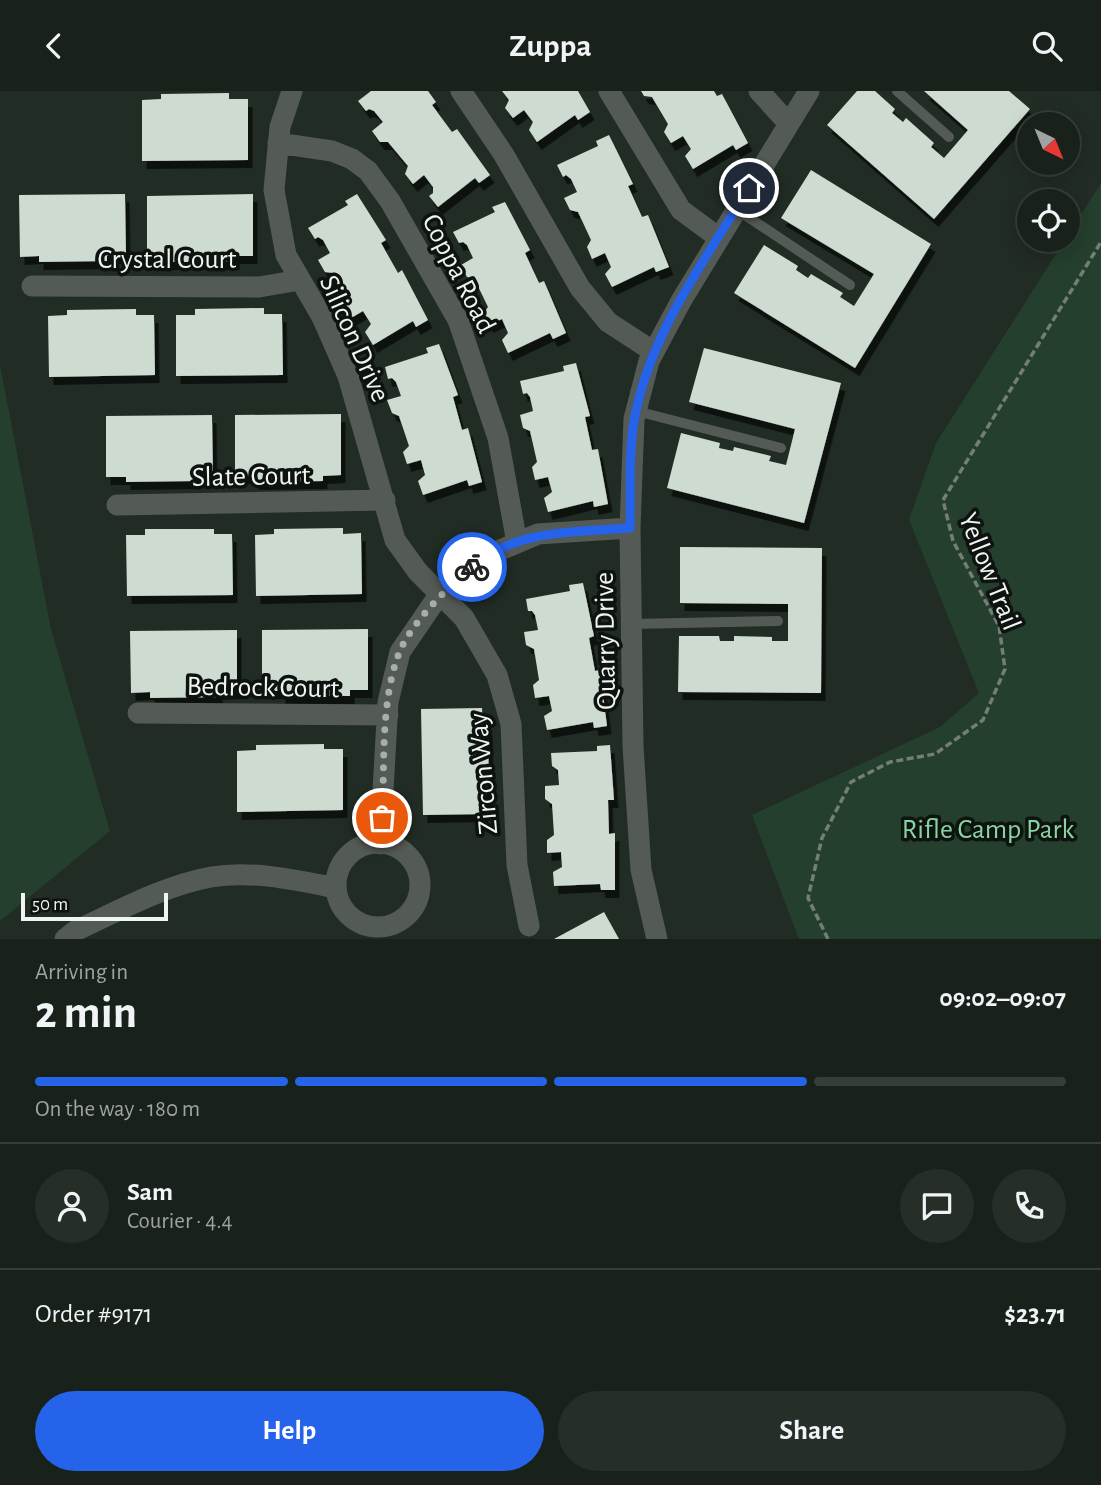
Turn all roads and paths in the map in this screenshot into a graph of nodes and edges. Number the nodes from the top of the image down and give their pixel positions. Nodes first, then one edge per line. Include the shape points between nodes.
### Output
1 (292, 91) edge
2 (461, 91) edge
3 (608, 91) edge
4 (759, 91) edge
5 (809, 91) edge
6 (897, 91) edge
7 (789, 124) junction
8 (949, 137) dead end
9 (278, 143) junction
10 (736, 209) junction
11 (719, 238) junction
12 (1101, 242) edge
13 (300, 279) junction
14 (850, 285) dead end
15 (32, 286) dead end
16 (654, 352) junction
17 (636, 411) junction
18 (781, 448) dead end
19 (386, 501) junction
20 (117, 505) dead end
21 (630, 528) junction
22 (517, 543) junction
23 (439, 596) junction
24 (778, 621) dead end
25 (632, 624) junction
26 (138, 713) dead end
27 (388, 715) junction
28 (380, 844) junction
29 (336, 888) junction
30 (529, 926) dead end
31 (65, 939) edge
32 (657, 939) edge
33 (828, 939) edge

1 - 9 street, Silicon Drive
2 - 16 street via 504,155 580,288 608,322
3 - 11 street via 681,210
4 - 7 street
5 - 7 street, Quarry Drive
6 - 8 lane
7 - 10 street, Quarry Drive
9 - 13 street, Silicon Drive via 274,190 286,255
9 - 22 street, Coppa Road via 352,159 368,171 390,201 458,320 498,438
10 - 11 street, Quarry Drive
10 - 14 lane
11 - 16 street, Quarry Drive
12 - 33 path, Yellow Trail via 943,500 953,541 999,627 1004,669 983,720 936,754 890,762 851,782 822,838 808,898
13 - 15 street, Crystal Court via 259,287
13 - 19 street, Silicon Drive via 323,317 348,376
16 - 17 street, Quarry Drive
17 - 18 lane
17 - 21 street, Quarry Drive
19 - 20 street, Slate Court
19 - 23 street, Silicon Drive via 396,540
21 - 22 street via 538,534
21 - 25 street, Quarry Drive
22 - 23 street via 484,557
23 - 27 street via 400,652
23 - 30 street, Zircon Way via 464,618 498,675 511,724 517,865
24 - 25 lane
25 - 32 street, Quarry Drive via 641,870
26 - 27 street, Bedrock Court
27 - 28 street
28 - 29 street via 361,846 350,853 341,864
28 - 29 street via 402,851 418,874 420,888 409,914 398,923 370,927 346,914
29 - 31 street via 282,878 212,877 146,897

